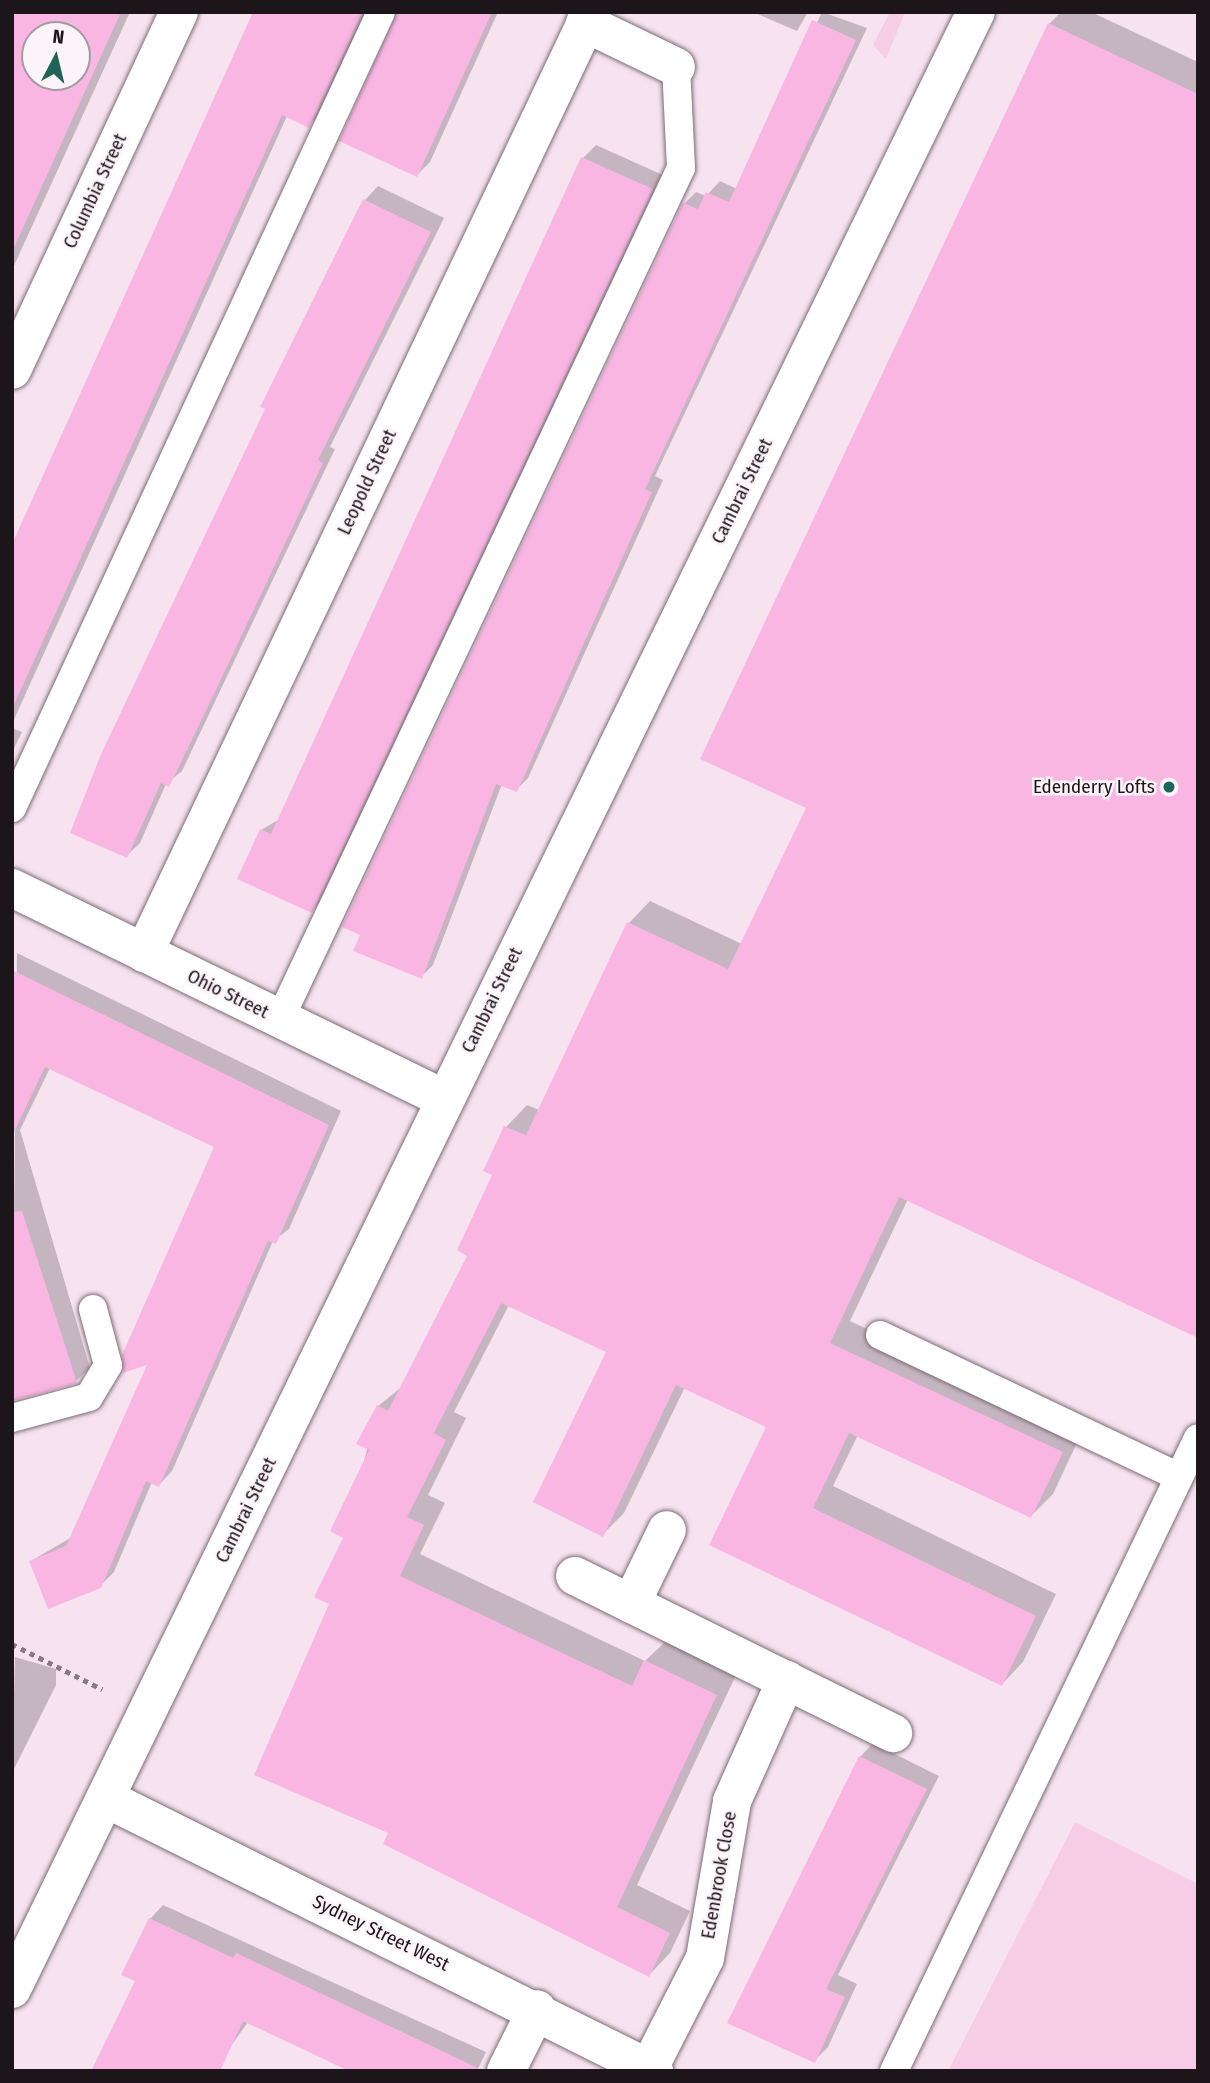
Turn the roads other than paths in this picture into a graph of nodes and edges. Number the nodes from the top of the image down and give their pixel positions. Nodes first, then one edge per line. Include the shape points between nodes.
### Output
1 (179, 12) edge
2 (381, 12) edge
3 (976, 12) edge
4 (588, 18) edge
5 (676, 66) joint
6 (12, 370) edge
7 (12, 808) edge
8 (12, 888) edge
9 (144, 953) junction
10 (280, 1019) junction
11 (444, 1099) junction
12 (93, 1309) dead end
13 (880, 1335) dead end
14 (12, 1418) edge
15 (1198, 1438) edge
16 (1179, 1478) junction
17 (667, 1530) dead end
18 (575, 1576) dead end
19 (632, 1604) junction
20 (786, 1680) junction
21 (893, 1733) dead end
22 (107, 1799) junction
23 (12, 1989) edge
24 (537, 2009) junction
25 (651, 2069) edge
26 (506, 2071) edge
27 (894, 2071) edge

1 - 6 street, Columbia Street
2 - 7 lane
3 - 11 street, Cambrai Street
4 - 5 street
4 - 9 street, Leopold Street
5 - 10 lane via 681,168
8 - 9 street, Ohio Street
9 - 10 street, Ohio Street
10 - 11 street, Ohio Street
11 - 22 street, Cambrai Street
12 - 14 lane via 108,1365 89,1397
13 - 16 lane
15 - 16 lane
16 - 27 lane
17 - 19 street
18 - 19 street
19 - 20 street
20 - 21 street
20 - 25 street, Edenbrook Close via 732,1801 705,1958
22 - 23 street, Cambrai Street
22 - 24 street, Sydney Street West
24 - 25 street, Sydney Street West
24 - 26 street

